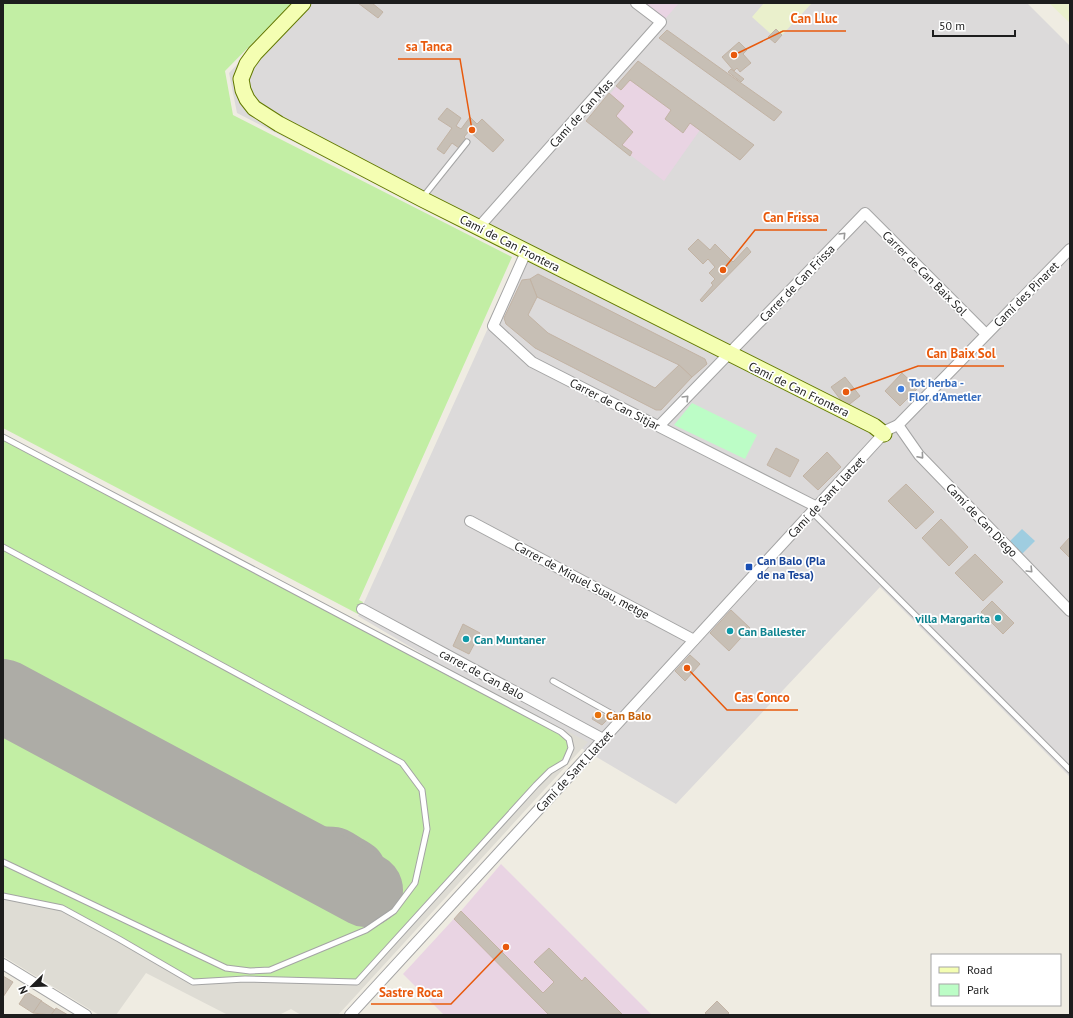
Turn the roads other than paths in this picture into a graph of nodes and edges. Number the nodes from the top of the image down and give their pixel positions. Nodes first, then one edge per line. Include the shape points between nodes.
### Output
1 (303, 3) edge
2 (636, 3) edge
3 (468, 142) dead end
4 (422, 199) junction
5 (865, 213) joint
6 (479, 227) junction
7 (1070, 249) edge
8 (526, 252) junction
9 (986, 334) junction
10 (729, 354) junction
11 (898, 425) junction
12 (659, 426) junction
13 (884, 434) junction
14 (3, 437) edge
15 (814, 509) junction
16 (470, 521) dead end
17 (3, 547) edge
18 (362, 609) dead end
19 (1070, 611) edge
20 (694, 640) junction
21 (553, 681) dead end
22 (621, 719) junction
23 (603, 739) junction
24 (1070, 770) edge
25 (3, 862) edge
26 (3, 896) edge
27 (3, 964) edge
28 (86, 1015) edge
29 (350, 1015) edge

1 - 4 street, Camí de Can Frontera via 247,64 241,79 247,100 254,108 278,124
2 - 6 street, Camí de Can Mas via 661,22
3 - 4 lane
4 - 6 street, Camí de Can Frontera
5 - 9 street, Carrer de Can Baix Sol
10 -> 5 street, Carrer de Can Frissa
6 - 8 street, Camí de Can Frontera
7 - 9 street, Camí des Pinaret
8 - 10 street, Camí de Can Frontera
8 - 12 street, Carrer de Can Sitjar via 492,326 532,362
9 - 11 street, Camí des Pinaret
12 -> 10 street, Carrer de Can Frissa
10 - 13 street, Camí de Can Frontera via 874,426
11 - 13 street, Camí de Sant Llatzet
11 -> 19 street, Camí de Can Diego via 919,455
12 - 15 street, Carrer de Can Sitjar
13 - 15 street, Camí de Sant Llatzet
14 - 26 lane via 561,732 569,739 571,748 565,762 550,771 536,785 357,982 193,982 62,908
15 - 20 street, Camí de Sant Llatzet
15 - 24 lane
16 - 20 street, Carrer de Miquel Suau, metge
17 - 25 lane via 402,763 422,790 427,828 415,883 394,911 366,930 270,970 226,968
18 - 23 street, carrer de Can Balo
20 - 22 street, Camí de Sant Llatzet
21 - 22 lane
22 - 23 street, Camí de Sant Llatzet
23 - 29 street, Camí de Sant Llatzet
27 - 28 street

